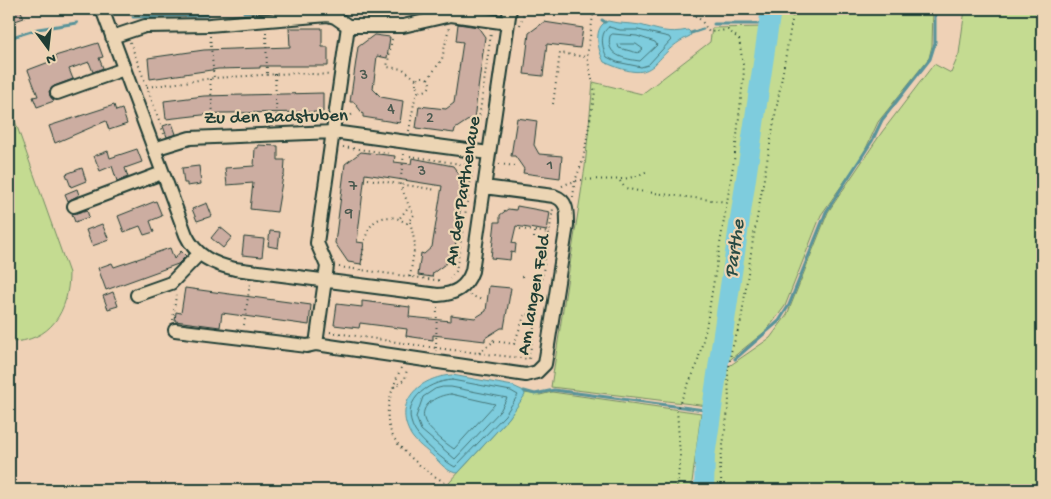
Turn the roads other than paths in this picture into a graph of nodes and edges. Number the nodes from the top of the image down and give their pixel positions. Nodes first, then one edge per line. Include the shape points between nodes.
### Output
1 (102, 9) edge
2 (510, 9) edge
3 (508, 23) junction
4 (348, 26) junction
5 (112, 37) junction
6 (124, 69) junction
7 (57, 93) dead end
8 (333, 132) junction
9 (154, 149) junction
10 (493, 158) junction
11 (162, 173) junction
12 (484, 187) junction
13 (74, 206) dead end
14 (199, 254) junction
15 (325, 281) junction
16 (137, 296) dead end
17 (175, 330) road end
18 (316, 344) junction

1 - 5 street, An der Parthenaue
2 - 3 street, An der Parthenaue
3 - 4 street via 451,15 403,26
3 - 10 street, An der Parthenaue
4 - 5 street via 328,15 209,25 145,26
4 - 8 street
5 - 6 street, An der Parthenaue
6 - 7 street
6 - 9 street, An der Parthenaue
8 - 9 street, Zu den Badstuben via 215,136
8 - 10 street, Zu den Badstuben
8 - 15 street via 317,243 327,266
9 - 11 street, An der Parthenaue
10 - 12 street, An der Parthenaue
11 - 13 street
11 - 14 street, An der Parthenaue via 186,235
12 - 15 street, An der Parthenaue via 469,278 451,294
12 - 18 street, Am langen Feld via 562,198 567,212 545,364 537,372 526,375
14 - 15 street, An der Parthenaue via 218,265
14 - 16 street via 178,278
15 - 18 street
17 - 18 street, Am langen Feld via 307,346

